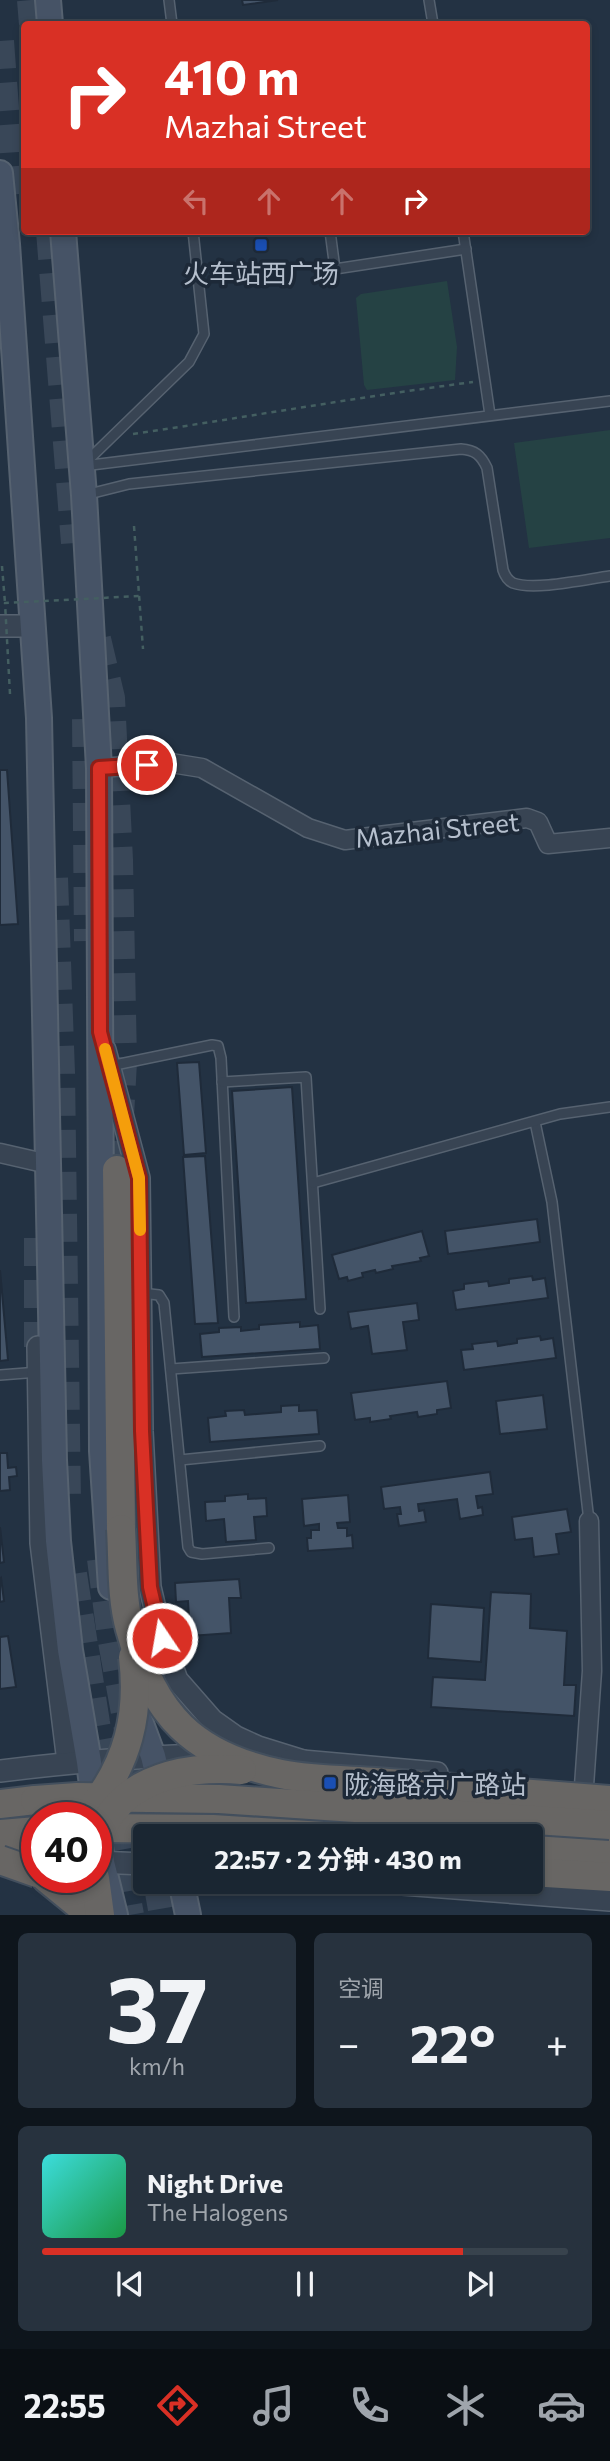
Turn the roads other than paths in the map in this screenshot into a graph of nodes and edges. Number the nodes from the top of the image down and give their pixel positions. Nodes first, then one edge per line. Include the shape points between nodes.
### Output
1 (48, 0) edge
2 (169, 0) edge
3 (429, 0) edge
4 (50, 21) edge
5 (172, 21) edge
6 (432, 21) edge
7 (0, 173) edge
8 (63, 235) edge
9 (193, 235) edge
10 (331, 235) edge
11 (464, 235) edge
12 (466, 249) junction
13 (610, 401) edge
14 (490, 415) junction
15 (81, 466) junction
16 (84, 495) junction
17 (610, 576) edge
18 (0, 626) edge
19 (33, 626) junction
20 (99, 768) junction
21 (610, 838) edge
22 (100, 1032) junction
23 (110, 1066) junction
24 (222, 1082) junction
25 (610, 1107) edge
26 (535, 1122) junction
27 (0, 1153) edge
28 (48, 1164) junction
29 (117, 1170) tunnel mouth
30 (313, 1183) junction
31 (141, 1293) junction
32 (320, 1309) dead end
33 (234, 1317) dead end
34 (38, 1348) tunnel mouth
35 (324, 1358) dead end
36 (171, 1369) junction
37 (39, 1372) junction
38 (0, 1376) edge
39 (320, 1446) dead end
40 (180, 1460) junction
41 (589, 1521) joint
42 (269, 1548) dead end
43 (129, 1628) junction
44 (153, 1756) junction
45 (79, 1762) junction
46 (293, 1768) junction
47 (0, 1771) edge
48 (584, 1786) junction
49 (610, 1788) edge
50 (610, 1800) edge
51 (86, 1802) edge
52 (96, 1802) edge
53 (0, 1804) edge
54 (112, 1809) edge
55 (168, 1824) edge
56 (610, 1825) edge
57 (112, 1828) edge
58 (133, 1828) edge
59 (21, 1832) edge
60 (0, 1834) edge
61 (133, 1849) edge
62 (543, 1849) edge
63 (21, 1852) edge
64 (610, 1853) edge
65 (112, 1855) edge
66 (21, 1858) edge
67 (1, 1859) edge
68 (112, 1861) edge
69 (21, 1862) edge
70 (133, 1863) edge
71 (21, 1867) edge
72 (543, 1873) edge
73 (610, 1877) edge
74 (64, 1893) edge
75 (99, 1893) edge
76 (108, 1893) edge
77 (184, 1894) edge
78 (541, 1894) edge
79 (610, 1899) edge
80 (85, 1915) edge
81 (100, 1915) edge
82 (115, 1915) edge
83 (188, 1915) edge

1 - 4 main road
2 - 5 lane
3 - 6 lane
7 - 19 main road
8 - 15 main road
9 - 15 lane via 204,334 189,362
10 - 12 lane via 335,269
11 - 12 lane
12 - 14 lane
13 - 14 lane
14 - 15 lane
15 - 16 main road
16 - 17 lane via 129,484 472,450 487,468 506,579 532,586
16 - 20 main road
18 - 19 street
19 - 28 main road
20 - 21 street, Mazhai Street via 171,763 202,768 308,828 345,839 527,818 538,822 548,844
20 - 22 main road
22 - 23 street
22 - 44 main road via 106,1535 122,1650 136,1713
23 - 24 lane via 212,1045 218,1046
23 - 31 street via 139,1178
24 - 30 lane via 306,1077
24 - 33 lane
25 - 26 lane
26 - 30 lane
26 - 41 lane via 552,1202
27 - 28 street
28 - 45 main road via 58,1541
29 - 43 highway, bridge via 121,1529
30 - 32 lane
31 - 36 lane via 159,1295 164,1303
31 - 46 street via 150,1587 162,1638 177,1680 212,1720
34 - 37 street
35 - 36 lane
36 - 40 lane
37 - 38 lane
37 - 45 street via 41,1543
39 - 40 lane
40 - 42 lane via 191,1552
41 - 48 street via 592,1671
43 - 46 highway, bridge via 154,1691 173,1719 200,1745 222,1757
43 - 52 highway, bridge via 135,1684 131,1737
44 - 45 street
44 - 46 street via 230,1755
44 - 55 main road
45 - 47 street
45 - 51 main road
46 - 48 street
46 - 50 highway, bridge
46 - 54 highway, bridge via 184,1772 149,1784
48 - 49 street
53 - 56 highway, bridge via 77,1797 219,1799
57 - 58 highway, bridge
59 - 60 highway
61 - 65 highway
62 - 64 highway
63 - 67 highway
66 - 67 highway
67 - 69 street
67 - 71 highway, bridge
68 - 70 street
72 - 73 highway
74 - 80 highway
75 - 81 highway
76 - 82 main road
77 - 83 main road
78 - 79 street

